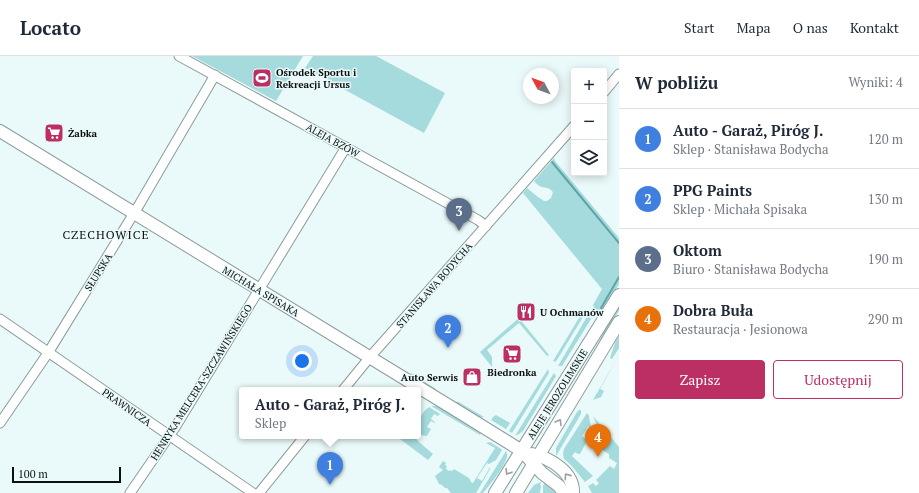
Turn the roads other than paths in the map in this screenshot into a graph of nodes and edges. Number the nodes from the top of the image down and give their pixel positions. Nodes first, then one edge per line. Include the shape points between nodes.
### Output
1 (179, 56) edge
2 (619, 74) edge
3 (215, 76) junction
4 (607, 88) edge
5 (571, 129) edge
6 (0, 130) edge
7 (346, 147) junction
8 (134, 213) junction
9 (486, 226) junction
10 (259, 290) junction
11 (619, 295) edge
12 (0, 319) edge
13 (619, 322) edge
14 (48, 352) junction
15 (370, 357) junction
16 (345, 387) edge
17 (419, 387) edge
18 (421, 389) edge
19 (0, 423) edge
20 (170, 436) junction
21 (303, 439) edge
22 (522, 451) junction
23 (536, 460) junction
24 (130, 493) edge
25 (254, 493) edge
26 (259, 493) edge
27 (495, 493) edge
28 (516, 493) edge
29 (564, 493) edge
30 (573, 493) edge

1 - 3 street, ALEJA BZÓW
2 - 4 street
3 - 7 street, ALEJA BZÓW
3 - 8 street, SŁUPSKA
5 - 9 street, STANISŁAWA BODYCHA
6 - 8 street, MICHAŁA SPISAKA
7 - 9 street, ALEJA BZÓW
7 - 10 street, HENRYKA MELCERA-SZCZAWIŃSKIEGO
8 - 10 street, MICHAŁA SPISAKA
8 - 14 street, SŁUPSKA
9 - 15 street, STANISŁAWA BODYCHA
10 - 15 street, MICHAŁA SPISAKA
10 - 20 street, HENRYKA MELCERA-SZCZAWIŃSKIEGO
11 - 22 street, ALEJE JEROZOLIMSKIE
12 - 14 street, PRAWNICZA
23 -> 13 street, ALEJE JEROZOLIMSKIE
14 - 19 street, SŁUPSKA
14 - 20 street, PRAWNICZA
15 - 16 street, STANISŁAWA BODYCHA
15 - 17 street, MICHAŁA SPISAKA
18 - 22 street, MICHAŁA SPISAKA
20 - 24 street, HENRYKA MELCERA-SZCZAWIŃSKIEGO
20 - 25 street, PRAWNICZA
21 - 26 street
22 - 23 street, MICHAŁA SPISAKA
22 -> 27 street, ALEJE JEROZOLIMSKIE
23 - 28 street, ALEJE JEROZOLIMSKIE
23 - 29 street via 542,473
30 -> 23 street via 574,487 565,472 550,461

